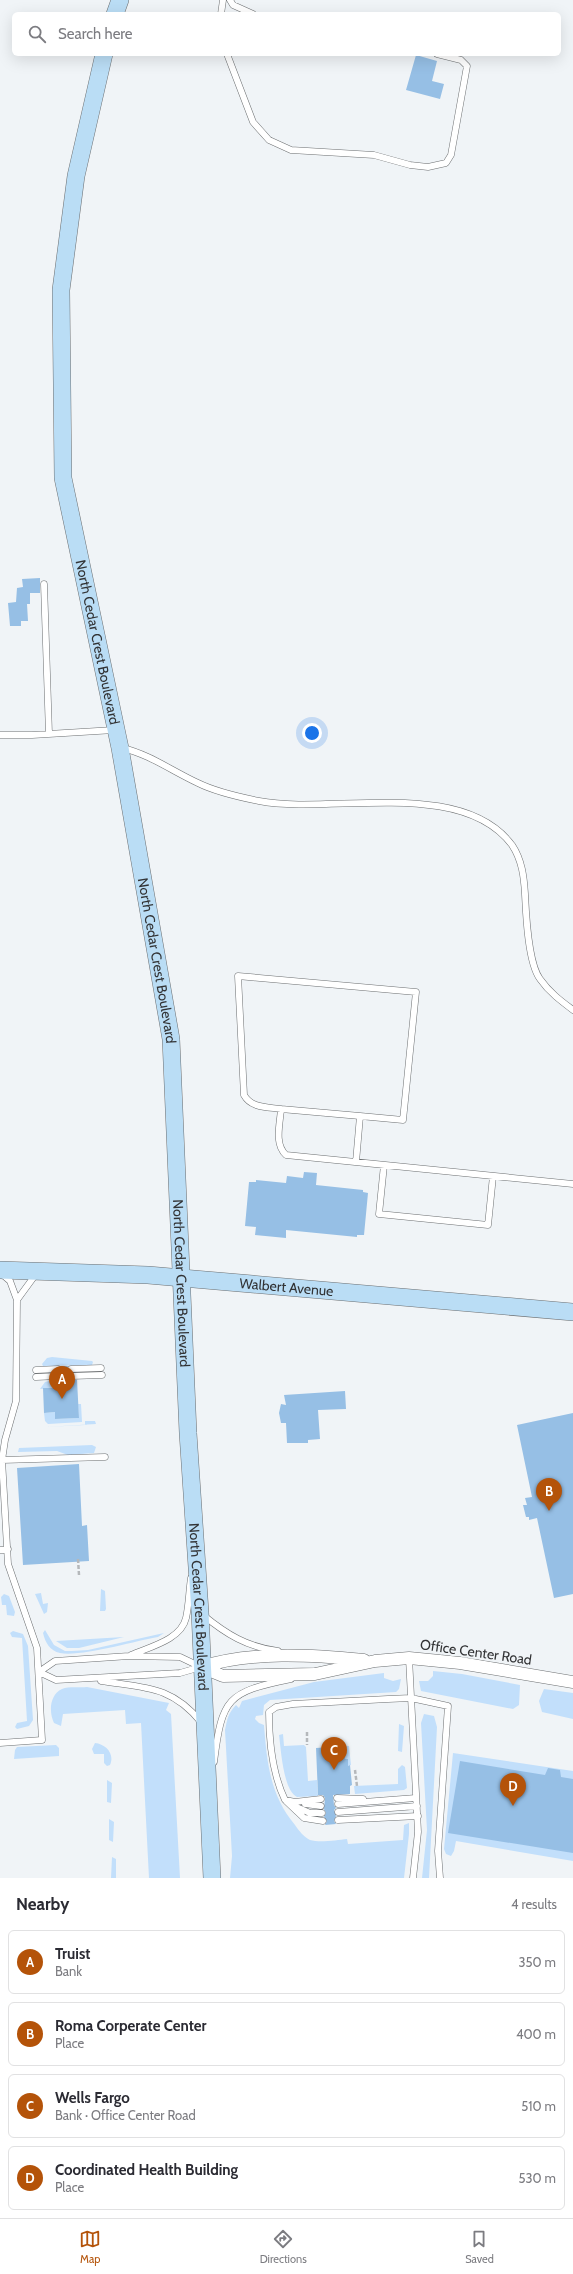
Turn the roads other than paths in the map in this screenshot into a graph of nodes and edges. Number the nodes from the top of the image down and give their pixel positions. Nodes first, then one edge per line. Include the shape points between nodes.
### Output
1 (120, 0) edge
2 (223, 0) edge
3 (230, 0) edge
4 (116, 12) edge
5 (221, 12) edge
6 (249, 12) edge
7 (104, 56) edge
8 (228, 56) edge
9 (445, 56) edge
10 (44, 584) dead end
11 (116, 730) junction
12 (50, 734) junction
13 (0, 735) edge
14 (120, 748) junction
15 (573, 1010) edge
16 (281, 1109) junction
17 (360, 1116) junction
18 (356, 1162) junction
19 (384, 1165) junction
20 (493, 1176) junction
21 (573, 1184) edge
22 (38, 1271) junction
23 (0, 1272) edge
24 (181, 1278) junction
25 (17, 1300) junction
26 (568, 1308) edge
27 (101, 1368) dead end
28 (58, 1369) dead end
29 (71, 1369) dead end
30 (36, 1370) dead end
31 (102, 1375) dead end
32 (58, 1376) dead end
33 (72, 1376) dead end
34 (36, 1377) dead end
35 (105, 1457) dead end
36 (2, 1460) junction
37 (194, 1540) junction
38 (8, 1549) junction
39 (0, 1550) edge
40 (200, 1612) junction
41 (311, 1655) junction
42 (129, 1656) junction
43 (409, 1658) junction
44 (375, 1661) junction
45 (201, 1667) junction
46 (39, 1672) junction
47 (315, 1674) junction
48 (91, 1679) junction
49 (573, 1682) edge
50 (411, 1698) junction
51 (204, 1726) junction
52 (0, 1743) edge
53 (416, 1798) junction
54 (321, 1799) dead end
55 (285, 1800) junction
56 (337, 1801) dead end
57 (295, 1802) junction
58 (321, 1806) dead end
59 (417, 1806) junction
60 (208, 1807) junction
61 (338, 1812) dead end
62 (322, 1813) dead end
63 (418, 1816) junction
64 (338, 1820) dead end
65 (322, 1821) dead end
66 (212, 1878) edge
67 (413, 1878) edge
68 (440, 1878) edge

1 - 4 main road
2 - 5 lane
3 - 6 lane via 233,5
7 - 11 main road, North Cedar Crest Boulevard via 76,176 61,290 63,478
8 - 9 lane via 253,122 269,140 291,150 374,155 428,167 446,163 451,155 466,76 467,66 461,60
10 - 12 lane
11 - 12 lane
11 - 14 main road, North Cedar Crest Boulevard
12 - 13 lane
14 - 15 lane via 146,756 199,784 260,801 286,804 415,804 456,810 486,822 501,833 520,861 524,876 529,942 539,978 556,997
14 - 24 main road, North Cedar Crest Boulevard via 171,1039
16 - 17 lane
16 - 17 lane via 255,1106 247,1101 244,1095 238,976 416,992 403,1120
16 - 18 lane via 279,1139 286,1155
17 - 18 lane
18 - 19 lane
19 - 20 lane
19 - 20 lane via 380,1214 395,1216 488,1225
20 - 21 lane
22 - 23 main road, Walbert Avenue
22 - 24 main road, Walbert Avenue
22 - 25 lane
23 - 25 lane via 10,1281
24 - 26 main road, Walbert Avenue
24 - 37 main road, North Cedar Crest Boulevard
25 - 36 lane via 16,1401
27 - 29 lane
28 - 30 lane
31 - 33 lane
32 - 34 lane
35 - 36 lane
36 - 38 lane
37 - 40 main road, North Cedar Crest Boulevard
37 - 42 lane via 186,1620 168,1639
38 - 39 lane
38 - 46 lane via 8,1564 37,1648
40 - 41 lane via 226,1634 271,1650
40 - 45 main road, North Cedar Crest Boulevard
41 - 44 street, Office Center Road
41 - 45 street, Office Center Road via 222,1660
42 - 45 lane via 180,1657
42 - 46 lane via 55,1661
43 - 44 street, Office Center Road
43 - 49 street, Office Center Road via 460,1663
43 - 50 lane
44 - 47 street, Office Center Road
45 - 47 street, Office Center Road via 223,1676
45 - 48 lane via 180,1673
45 - 51 main road, North Cedar Crest Boulevard
46 - 48 lane via 56,1680
46 - 52 lane via 42,1740
47 - 60 lane via 261,1685 234,1698 224,1708 217,1736
48 - 51 lane via 169,1694 186,1705
50 - 53 lane
50 - 55 lane via 293,1704 272,1709 271,1745 276,1777
50 - 68 lane via 448,1706 438,1852
51 - 60 main road, North Cedar Crest Boulevard
53 - 56 lane
53 - 59 lane
54 - 57 lane
55 - 57 lane
55 - 62 lane via 300,1809
55 - 65 lane via 304,1818
57 - 58 lane
59 - 61 lane
59 - 63 lane
60 - 66 main road, North Cedar Crest Boulevard
63 - 64 lane
63 - 67 lane

